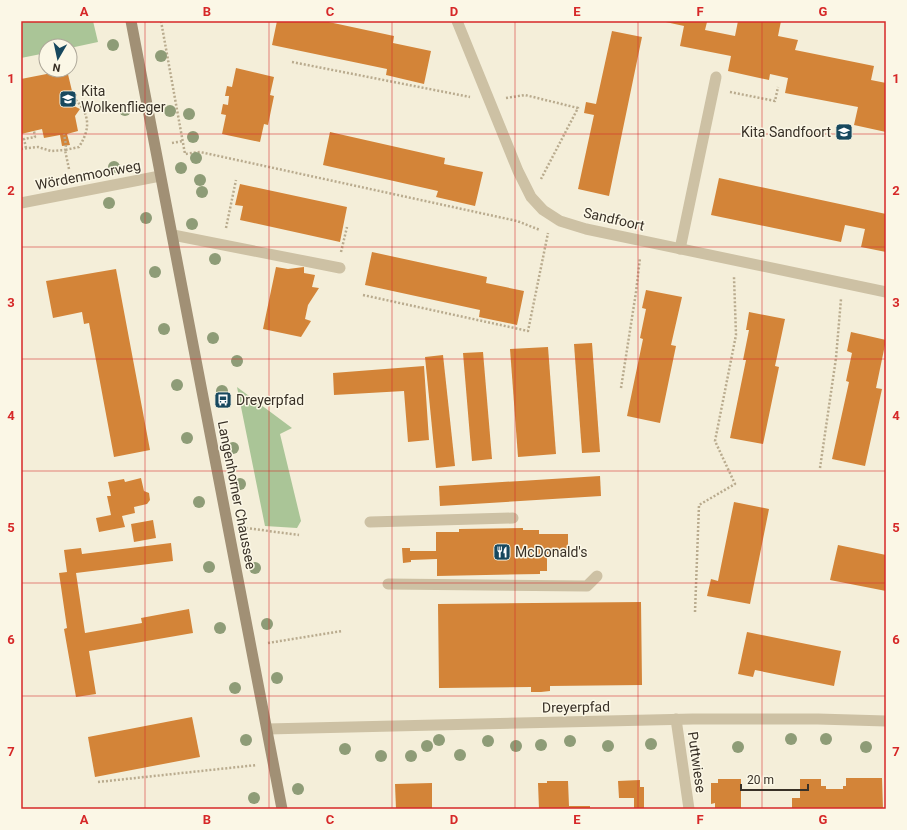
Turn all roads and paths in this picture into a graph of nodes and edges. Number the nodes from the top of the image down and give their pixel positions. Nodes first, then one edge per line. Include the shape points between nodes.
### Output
1 (131, 21) edge
2 (161, 21) edge
3 (457, 21) edge
4 (292, 62) dead end
5 (716, 77) dead end
6 (778, 87) dead end
7 (714, 88) junction
8 (74, 98) dead end
9 (489, 101) junction
10 (34, 131) dead end
11 (64, 134) dead end
12 (26, 148) junction
13 (21, 149) edge
14 (65, 150) junction
15 (69, 169) dead end
16 (160, 176) junction
17 (236, 180) dead end
18 (532, 197) junction
19 (21, 204) edge
20 (225, 233) dead end
21 (548, 233) junction
22 (555, 234) dead end
23 (173, 236) junction
24 (641, 241) junction
25 (680, 249) junction
26 (734, 260) junction
27 (340, 268) dead end
28 (842, 283) junction
29 (886, 292) edge
30 (363, 295) dead end
31 (621, 388) dead end
32 (820, 468) dead end
33 (513, 518) dead end
34 (370, 522) dead end
35 (228, 526) junction
36 (299, 535) dead end
37 (597, 576) dead end
38 (388, 584) dead end
39 (695, 612) dead end
40 (342, 631) dead end
41 (251, 646) junction
42 (676, 719) junction
43 (886, 721) edge
44 (267, 730) junction
45 (274, 764) junction
46 (98, 782) dead end
47 (282, 809) edge
48 (689, 809) edge

1 - 16 main road, Langenhorner Chaussee
2 - 21 path via 185,154 200,152 214,155 517,221
3 - 9 street, Sandfoort
4 - 9 path
5 - 7 street
6 - 7 path via 775,101
7 - 25 street
8 - 14 path via 86,112 87,127 79,147
9 - 18 street, Sandfoort via 518,171
9 - 18 path via 525,95 578,108
10 - 12 path via 36,137 24,139
11 - 14 path
12 - 13 path
12 - 14 path
14 - 15 path
16 - 19 street, Wördenmoorweg
16 - 23 main road, Langenhorner Chaussee
17 - 20 path
18 - 24 street, Sandfoort via 543,210 560,221
21 - 22 path
21 - 30 path via 528,331
23 - 27 street
23 - 35 main road, Langenhorner Chaussee
24 - 25 street, Sandfoort
24 - 31 path
25 - 26 street, Sandfoort
26 - 28 street, Sandfoort
26 - 39 path via 736,335 715,441 734,484 699,505
28 - 29 street, Sandfoort
28 - 32 path via 836,358
33 - 34 street
35 - 36 path
35 - 41 main road, Langenhorner Chaussee
37 - 38 street via 587,586
40 - 41 path
41 - 44 main road, Langenhorner Chaussee
42 - 43 street, Dreyerpfad
42 - 44 street, Dreyerpfad
42 - 48 street, Puttwiese
44 - 45 main road, Langenhorner Chaussee
45 - 46 path
45 - 47 main road, Langenhorner Chaussee

